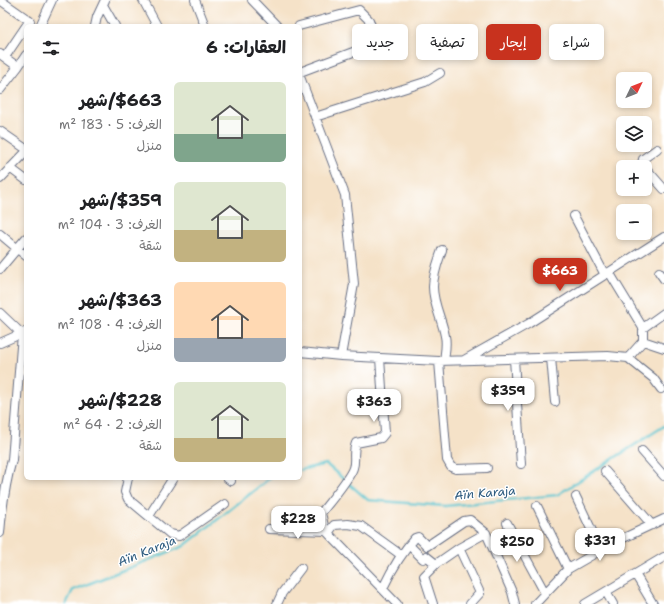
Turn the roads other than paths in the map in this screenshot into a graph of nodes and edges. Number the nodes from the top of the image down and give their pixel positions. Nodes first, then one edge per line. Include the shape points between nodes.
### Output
1 (0, 0) edge
2 (52, 0) edge
3 (143, 0) edge
4 (195, 0) edge
5 (252, 0) edge
6 (104, 3) edge
7 (28, 24) edge
8 (41, 24) edge
9 (95, 24) edge
10 (114, 24) edge
11 (156, 24) edge
12 (205, 24) edge
13 (275, 24) edge
14 (302, 25) edge
15 (24, 28) edge
16 (2, 56) edge
17 (24, 58) edge
18 (18, 67) junction
19 (302, 71) edge
20 (440, 73) dead end
21 (302, 83) edge
22 (0, 90) edge
23 (315, 117) junction
24 (0, 131) edge
25 (24, 149) edge
26 (657, 149) dead end
27 (24, 152) edge
28 (10, 168) junction
29 (24, 178) edge
30 (0, 179) edge
31 (664, 189) edge
32 (574, 216) dead end
33 (0, 234) edge
34 (664, 237) edge
35 (24, 240) edge
36 (18, 248) junction
37 (442, 250) dead end
38 (24, 254) edge
39 (0, 269) edge
40 (607, 273) junction
41 (0, 313) edge
42 (664, 313) edge
43 (643, 328) junction
44 (24, 333) edge
45 (643, 341) junction
46 (0, 343) edge
47 (664, 348) edge
48 (302, 352) edge
49 (341, 356) junction
50 (380, 358) junction
51 (551, 358) junction
52 (628, 358) junction
53 (514, 359) junction
54 (463, 360) junction
55 (442, 361) junction
56 (661, 389) dead end
57 (555, 402) dead end
58 (642, 451) dead end
59 (521, 464) dead end
60 (487, 468) dead end
61 (605, 471) dead end
62 (664, 476) edge
63 (127, 480) edge
64 (172, 480) edge
65 (576, 497) dead end
66 (225, 504) dead end
67 (537, 506) dead end
68 (149, 516) junction
69 (664, 519) edge
70 (507, 523) dead end
71 (652, 525) junction
72 (269, 529) dead end
73 (328, 532) junction
74 (0, 533) edge
75 (486, 533) junction
76 (409, 545) junction
77 (459, 548) junction
78 (601, 550) junction
79 (401, 555) junction
80 (664, 557) edge
81 (436, 564) junction
82 (301, 568) dead end
83 (568, 569) junction
84 (635, 574) junction
85 (383, 588) junction
86 (606, 592) junction
87 (545, 593) junction
88 (395, 603) edge
89 (277, 604) edge
90 (433, 604) edge
91 (470, 604) edge
92 (515, 604) edge
93 (535, 604) edge
94 (585, 604) edge
95 (613, 604) edge
96 (653, 604) edge

1 - 7 street via 30,21
2 - 8 street
3 - 11 street
4 - 12 street
5 - 13 street
6 - 9 street
6 - 10 street
14 - 19 street via 359,10 369,20 377,42
15 - 16 street
16 - 18 street
17 - 18 street
18 - 22 street
20 - 23 street via 425,82
21 - 23 street
23 - 49 street via 345,195 354,284
24 - 25 street
26 - 31 street via 643,159 642,164
27 - 28 street
28 - 29 street
28 - 30 street
32 - 40 street
33 - 36 street
34 - 40 street
35 - 36 street
36 - 38 street
36 - 39 street
37 - 55 street via 433,287 445,336 446,346
40 - 43 street
40 - 54 street via 528,324
41 - 44 street
42 - 43 street
43 - 45 street
44 - 46 street
44 - 74 street via 12,460 2,506
45 - 47 street
45 - 52 street
48 - 49 street
49 - 50 street
50 - 55 street
50 - 73 street via 385,433 381,438 356,443 352,471 321,513
51 - 52 street
51 - 53 street
51 - 57 street
52 - 56 street via 653,378
53 - 54 street
53 - 59 street
54 - 55 street
55 - 60 street via 447,460 451,467 456,469
58 - 62 street
61 - 71 street
63 - 68 street via 125,492 128,499
64 - 68 street
65 - 78 street
66 - 68 street via 178,536 170,534
67 - 83 street
69 - 71 street
70 - 87 street
71 - 78 street
72 - 73 street
73 - 79 street via 334,525 361,526
73 - 85 street
75 - 76 street via 470,520 464,521 427,546 418,537
75 - 77 street
75 - 92 street
76 - 79 street
76 - 81 street via 423,559 426,556
77 - 81 street
77 - 91 street via 480,593
78 - 83 street
79 - 85 street
80 - 84 street
81 - 90 street via 424,576
82 - 89 street
83 - 87 street
84 - 86 street
84 - 96 street
85 - 88 street
86 - 94 street
86 - 95 street
87 - 93 street

